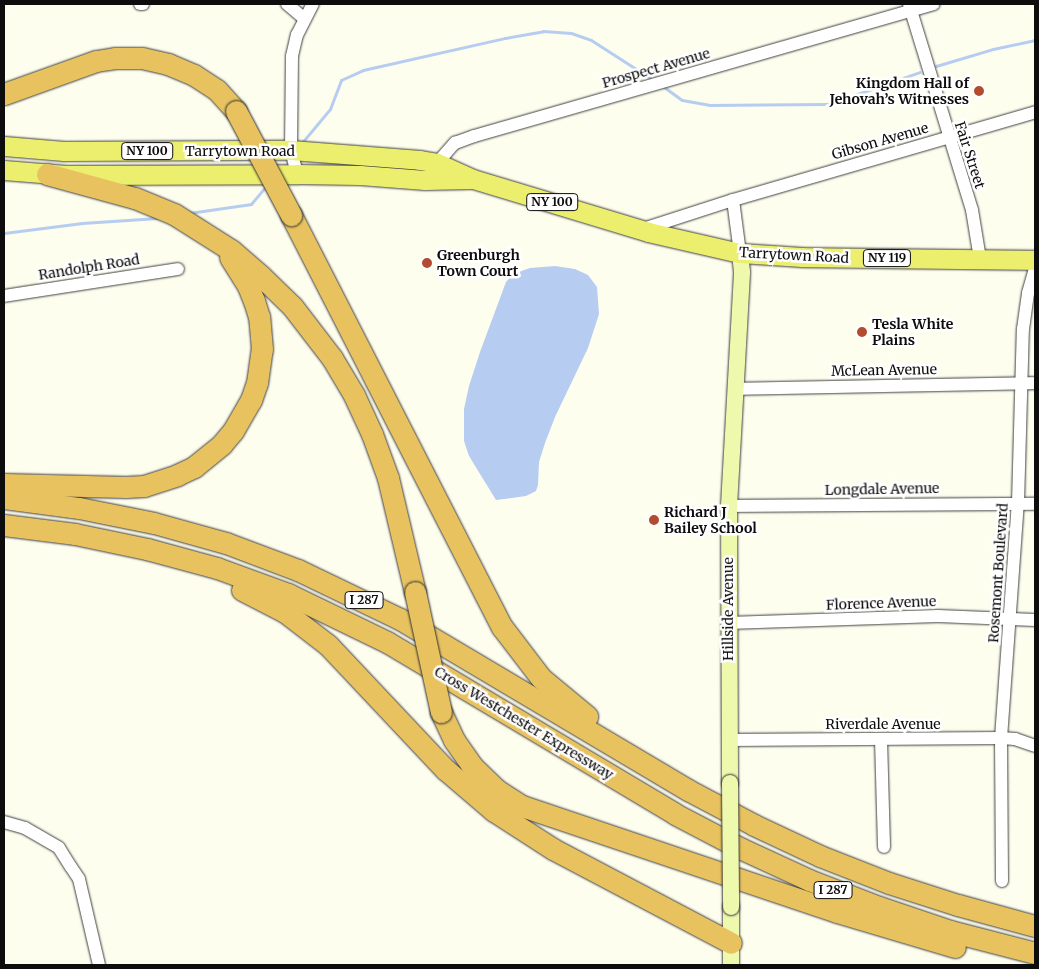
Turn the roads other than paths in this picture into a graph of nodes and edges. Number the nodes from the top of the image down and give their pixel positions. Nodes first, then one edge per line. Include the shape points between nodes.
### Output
1 (287, 4) edge
2 (314, 4) edge
3 (933, 4) edge
4 (910, 7) edge
5 (305, 19) junction
6 (4, 94) edge
7 (1035, 112) edge
8 (948, 136) junction
9 (4, 146) edge
10 (292, 150) junction
11 (437, 163) junction
12 (4, 170) edge
13 (46, 174) junction
14 (297, 174) junction
15 (473, 179) junction
16 (425, 180) junction
17 (733, 200) junction
18 (186, 221) junction
19 (640, 230) junction
20 (740, 253) junction
21 (980, 259) junction
22 (1035, 260) edge
23 (178, 269) dead end
24 (1035, 269) edge
25 (4, 296) edge
26 (1029, 383) edge
27 (734, 389) junction
28 (4, 484) edge
29 (4, 498) edge
30 (1018, 503) junction
31 (1035, 504) edge
32 (729, 506) junction
33 (4, 525) edge
34 (111, 540) junction
35 (1011, 618) junction
36 (1035, 620) edge
37 (728, 623) junction
38 (1001, 738) junction
39 (881, 739) junction
40 (729, 740) junction
41 (1035, 746) edge
42 (688, 790) junction
43 (4, 822) edge
44 (884, 847) dead end
45 (1002, 881) dead end
46 (1035, 926) edge
47 (731, 943) junction
48 (1035, 953) edge
49 (99, 965) edge
50 (731, 965) edge
51 (1033, 965) edge

1 - 5 street
2 - 5 street
3 - 4 street, Prospect Avenue
4 - 8 street, Fair Street
4 - 11 street, Prospect Avenue via 474,136 455,143
5 - 10 street via 292,56
6 - 42 highway, bridge via 88,63 115,58 168,64 217,90 236,111 481,589 510,639 557,693
7 - 8 street, Gibson Avenue
8 - 17 street, Gibson Avenue
8 - 21 street, Fair Street via 972,210
9 - 10 main road, Tarrytown Road / NY 100 via 73,151
10 - 11 main road, Tarrytown Road / NY 100
10 - 14 street
11 - 15 main road, Tarrytown Road / NY 100
11 - 16 street, Prospect Avenue
12 - 13 main road, Tarrytown Road / NY 100
13 - 14 main road, Tarrytown Road / NY 100
13 - 18 highway via 135,198
14 - 16 main road, Tarrytown Road / NY 100
15 - 16 main road, Tarrytown Road / NY 100
15 - 19 main road, Tarrytown Road / NY 100
17 - 19 street, Gibson Avenue
17 - 20 street
18 - 28 highway via 231,258 248,286 259,317 262,349 257,383 233,431 194,467 144,486
18 - 51 highway, bridge via 231,250 278,291 306,322 340,370 381,455 441,712 454,740 472,766 497,790 535,812 866,921
19 - 20 main road, Tarrytown Road / NY 100
20 - 21 main road, Tarrytown Road / NY 119
20 - 27 main road, Hillside Avenue via 742,272
21 - 22 main road, Tarrytown Road / NY 119
23 - 25 street, Randolph Road
24 - 26 street, Rosemont Boulevard via 1023,329
26 - 27 street, McLean Avenue
26 - 30 street, Rosemont Boulevard
27 - 32 main road, Hillside Avenue
29 - 42 highway, Cross Westchester Expressway / I 287 via 116,514 191,532 333,584 433,638
30 - 31 street, Longdale Avenue
30 - 32 street, Longdale Avenue
30 - 35 street, Rosemont Boulevard
32 - 37 main road, Hillside Avenue
33 - 34 highway, Cross Westchester Expressway / I 287
34 - 47 highway via 233,586 285,612 342,658 446,770 494,811 553,849
34 - 48 highway, Cross Westchester Expressway / I 287 via 218,568 288,594 355,625 675,814 776,865 915,920
35 - 36 street, Florence Avenue
35 - 37 street, Florence Avenue via 938,616
35 - 38 street, Rosemont Boulevard
37 - 40 main road, Hillside Avenue
38 - 39 street, Riverdale Avenue
38 - 41 street, Riverdale Avenue
38 - 45 street, Rosemont Boulevard
39 - 40 street, Riverdale Avenue
39 - 44 street
40 - 47 main road, Hillside Avenue, bridge
42 - 46 highway, Cross Westchester Expressway / I 287 via 762,829 854,870
43 - 49 street via 25,828 59,848 67,860 79,879
47 - 50 main road, Hillside Avenue

